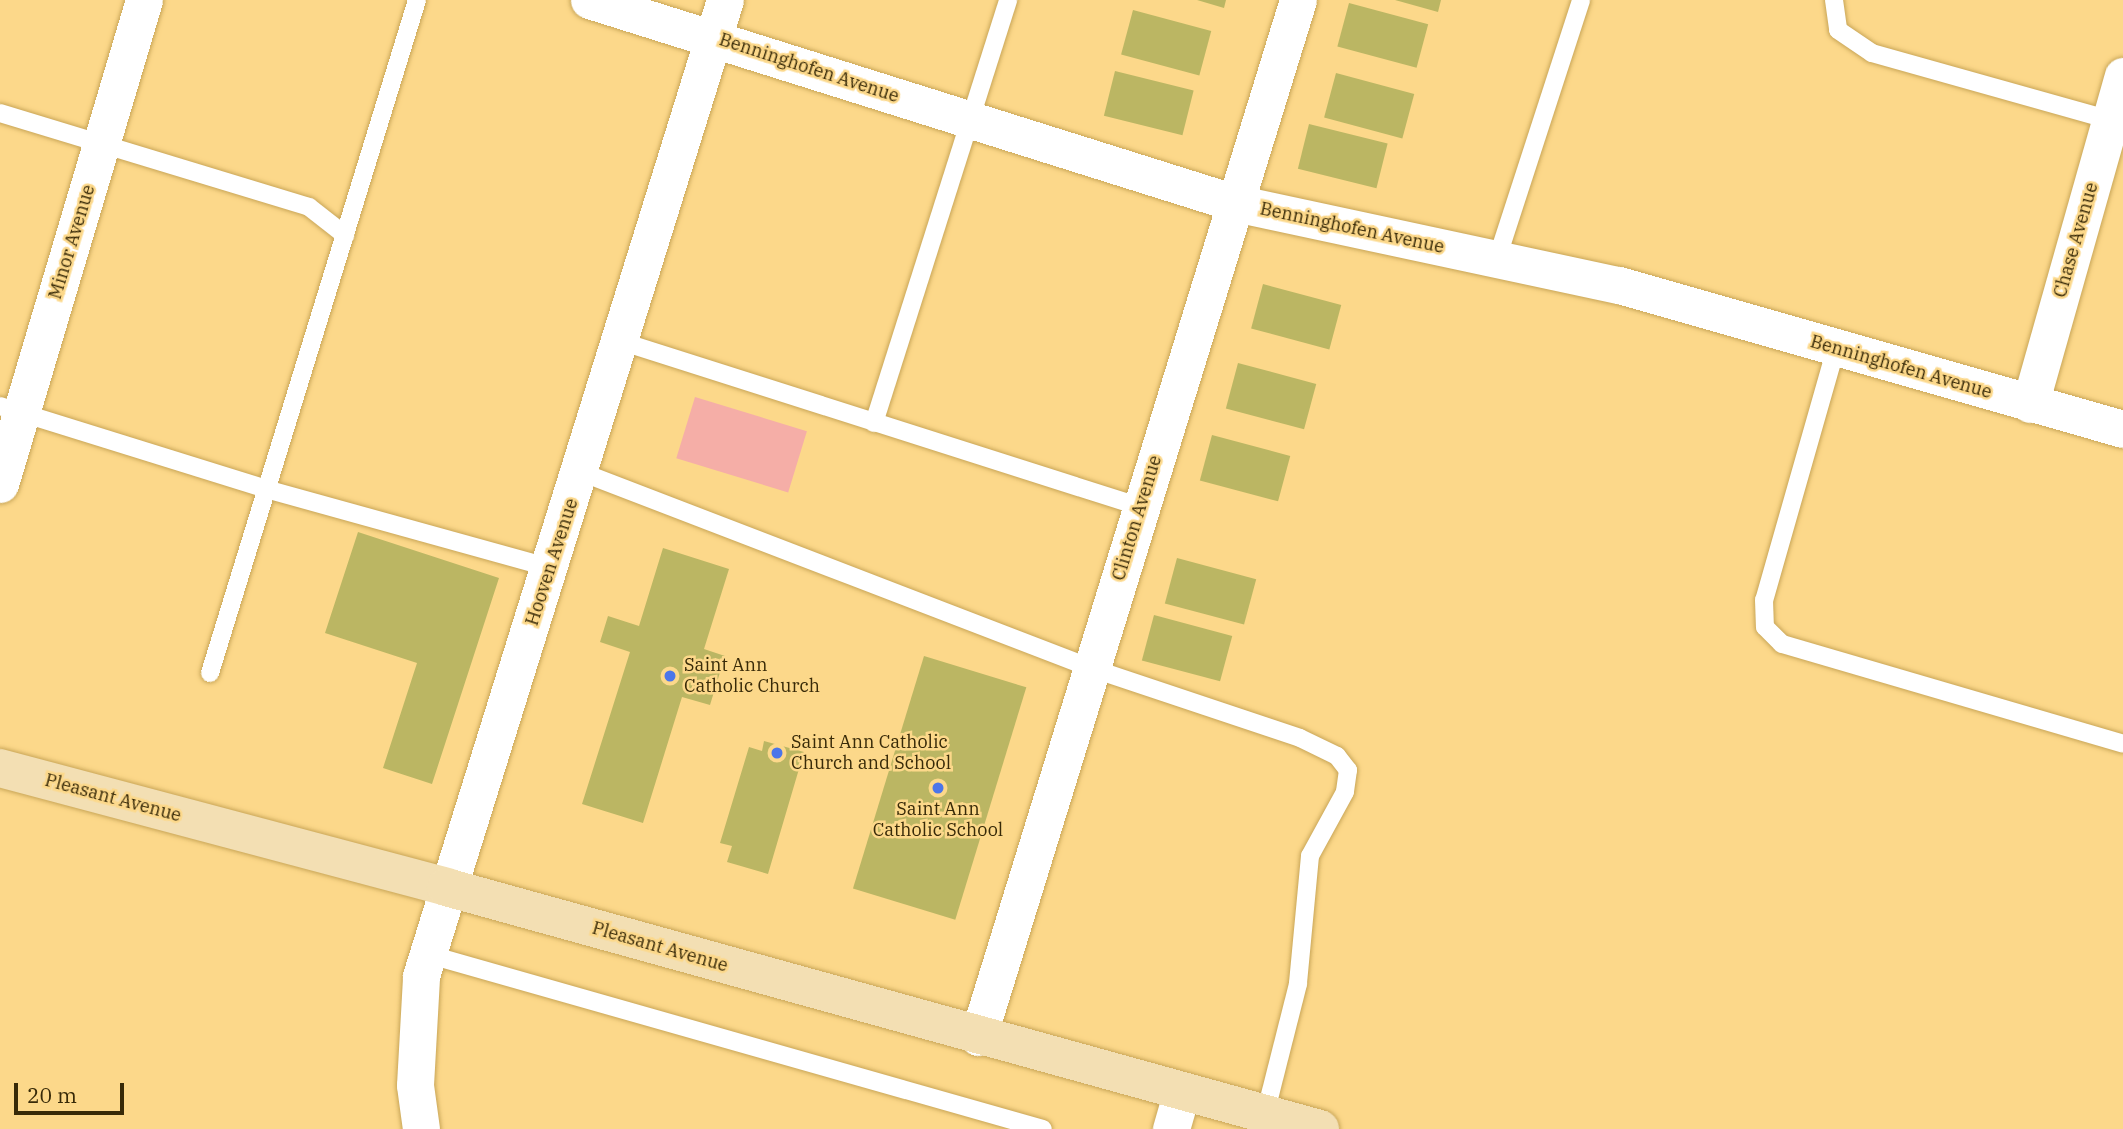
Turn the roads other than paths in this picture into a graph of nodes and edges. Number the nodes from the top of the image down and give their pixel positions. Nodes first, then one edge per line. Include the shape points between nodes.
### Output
1 (144, 0) edge
2 (417, 0) edge
3 (589, 0) edge
4 (725, 0) edge
5 (1008, 0) edge
6 (1298, 0) edge
7 (1581, 0) edge
8 (1834, 0) edge
9 (714, 37) junction
10 (2123, 76) edge
11 (0, 113) edge
12 (970, 119) junction
13 (2110, 120) junction
14 (101, 144) junction
15 (1235, 203) junction
16 (345, 235) junction
17 (1497, 259) junction
18 (620, 341) junction
19 (1836, 348) junction
20 (2030, 404) junction
21 (11, 410) edge
22 (874, 423) junction
23 (2123, 429) edge
24 (581, 472) junction
25 (0, 484) edge
26 (266, 489) junction
27 (1141, 506) junction
28 (551, 568) junction
29 (1091, 668) junction
30 (210, 673) dead end
31 (2123, 744) edge
32 (0, 768) edge
33 (446, 887) junction
34 (427, 954) junction
35 (978, 1037) junction
36 (1182, 1091) junction
37 (1265, 1114) junction
38 (421, 1129) edge
39 (1044, 1129) edge
40 (1171, 1129) edge
41 (1320, 1129) edge

1 - 14 street, Minor Avenue
2 - 16 lane
3 - 9 street, Benninghofen Avenue
4 - 9 street, Hooven Avenue
5 - 12 lane
6 - 15 street, Clinton Avenue
7 - 17 lane
8 - 13 lane via 1838,30 1872,53
9 - 12 street, Benninghofen Avenue
9 - 18 street, Hooven Avenue
10 - 13 street, Chase Avenue
11 - 14 lane
12 - 15 street, Benninghofen Avenue
12 - 22 lane
13 - 20 street, Chase Avenue
14 - 16 lane via 309,206
14 - 21 street, Minor Avenue
15 - 17 street, Benninghofen Avenue
15 - 27 street, Clinton Avenue
16 - 26 lane
17 - 19 street, Benninghofen Avenue via 1619,285
18 - 22 lane
18 - 24 street, Hooven Avenue
19 - 20 street, Benninghofen Avenue
19 - 31 lane via 1764,600 1765,626 1782,644
20 - 23 street, Benninghofen Avenue
21 - 25 street, Minor Avenue
21 - 26 lane
22 - 27 lane
24 - 28 street, Hooven Avenue
24 - 29 lane
26 - 28 lane
26 - 30 lane
27 - 29 street, Clinton Avenue
28 - 33 street, Hooven Avenue
29 - 35 street, Clinton Avenue
29 - 37 lane via 1300,738 1337,757 1348,769 1345,792 1310,856 1298,984
32 - 33 main road, Pleasant Avenue
33 - 34 street, Hooven Avenue
33 - 35 main road, Pleasant Avenue
34 - 38 street, Hooven Avenue via 421,976 415,1085
34 - 39 lane
35 - 36 main road, Pleasant Avenue
36 - 37 main road, Pleasant Avenue
36 - 40 street
37 - 41 main road, Pleasant Avenue

